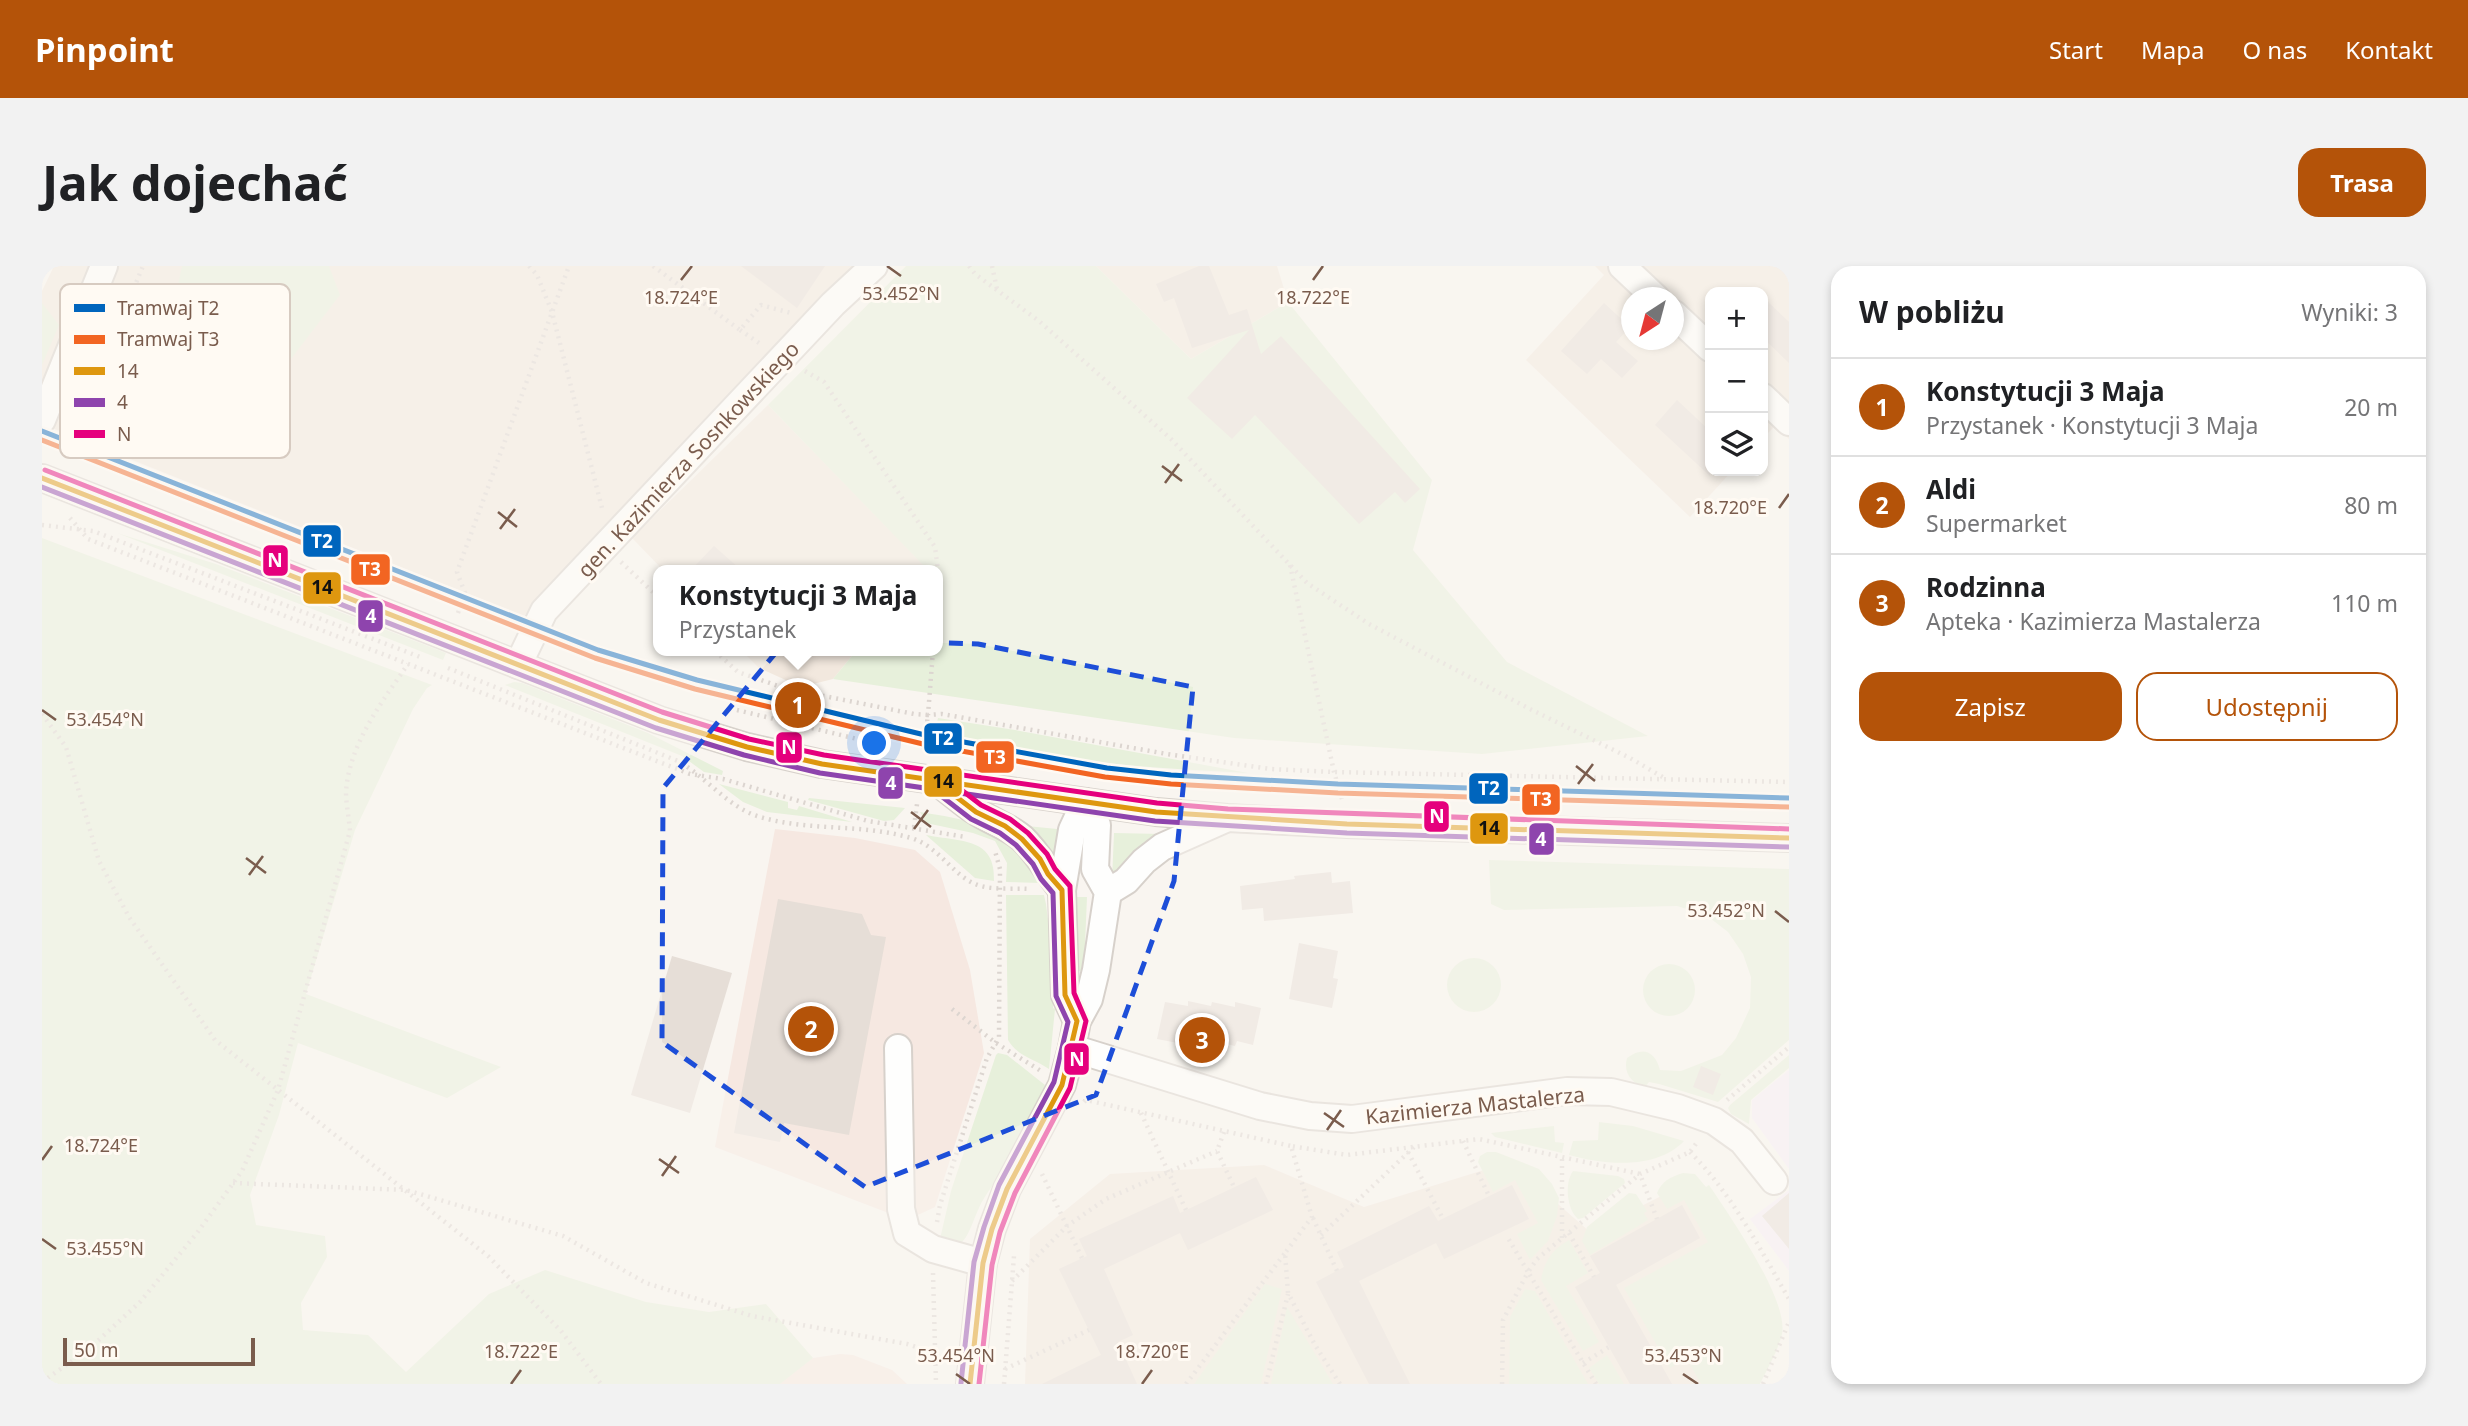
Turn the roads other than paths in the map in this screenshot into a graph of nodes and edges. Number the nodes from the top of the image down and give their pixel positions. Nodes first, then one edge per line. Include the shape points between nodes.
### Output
1 (104, 266) edge
2 (874, 266) edge
3 (1622, 266) edge
4 (97, 284) edge
5 (1644, 287) edge
6 (1684, 323) edge
7 (1705, 343) edge
8 (60, 375) edge
9 (1768, 402) edge
10 (42, 420) edge
11 (1789, 422) edge
12 (42, 478) edge
13 (517, 665) junction
14 (938, 783) junction
15 (1085, 802) junction
16 (1227, 818) junction
17 (1789, 838) edge
18 (1062, 890) junction
19 (1108, 892) junction
20 (1077, 1021) junction
21 (898, 1048) dead end
22 (1072, 1048) junction
23 (1774, 1181) dead end
24 (983, 1263) junction
25 (970, 1384) edge

1 - 4 street
2 - 13 street, gen. Kazimierza Sosnkowskiego via 544,611
3 - 5 street
6 - 7 street
8 - 10 street
9 - 11 street
12 - 13 street
13 - 14 street via 659,720 747,747
14 - 15 street
14 - 18 street via 1022,839
15 - 16 street
15 - 18 street via 1072,830
15 - 19 street via 1097,825 1095,869
16 - 17 street
16 - 19 street via 1163,847
18 - 20 street via 1065,995
19 - 20 street via 1089,999
20 - 22 street
21 - 24 street via 901,1209 907,1233 933,1249
22 - 23 street, Kazimierza Mastalerza via 1259,1106 1310,1116 1352,1119 1567,1091 1611,1092 1714,1121 1742,1141
22 - 24 street via 1062,1085 1007,1189
24 - 25 street

